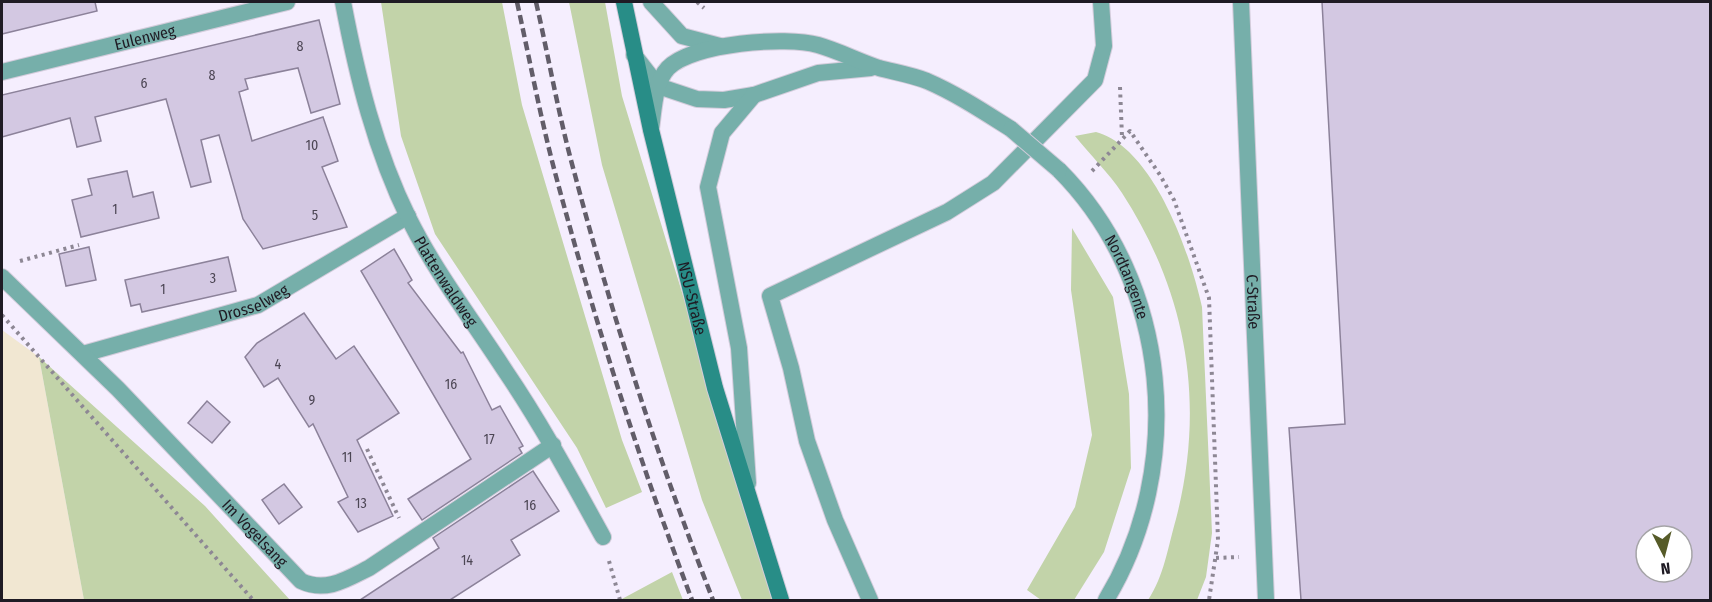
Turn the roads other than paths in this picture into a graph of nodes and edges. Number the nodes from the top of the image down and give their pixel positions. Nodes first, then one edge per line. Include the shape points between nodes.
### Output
1 (287, 2) edge
2 (343, 2) edge
3 (624, 2) edge
4 (651, 2) edge
5 (1101, 2) edge
6 (1241, 2) edge
7 (721, 46) junction
8 (633, 54) junction
9 (878, 67) junction
10 (2, 72) edge
11 (658, 86) junction
12 (754, 95) junction
13 (651, 130) junction
14 (408, 216) junction
15 (2, 278) edge
16 (83, 354) junction
17 (553, 445) junction
18 (750, 502) junction
19 (603, 537) road end
20 (779, 597) edge
21 (870, 600) edge
22 (1106, 600) edge
23 (1266, 600) edge

1 - 10 street, Eulenweg
2 - 14 street, Plattenwaldweg via 372,126
3 - 8 main road, NSU-Straße
4 - 7 street via 682,36
5 - 21 street via 1104,46 1095,80 993,183 948,212 770,297 807,441 835,520
6 - 23 street, C-Straße
7 - 9 street, Nordtangente via 749,42 816,45
7 - 11 street via 682,58 667,69
8 - 11 street
8 - 13 main road, NSU-Straße
9 - 12 street via 818,73
9 - 22 street, Nordtangente, bridge via 926,80 1011,129 1059,170 1096,215 1134,288 1150,342 1156,446 1151,486 1126,567
11 - 12 street via 697,99
11 - 13 street
12 - 18 street via 722,133 708,187 739,348
13 - 18 main road, NSU-Straße via 715,388
14 - 16 street, Drosselweg via 258,305
14 - 17 street, Plattenwaldweg via 433,266
15 - 16 street, Im Vogelsang
16 - 17 street, Im Vogelsang via 301,581 312,586 339,583 369,568
17 - 19 street, Plattenwaldweg
18 - 20 main road, NSU-Straße

